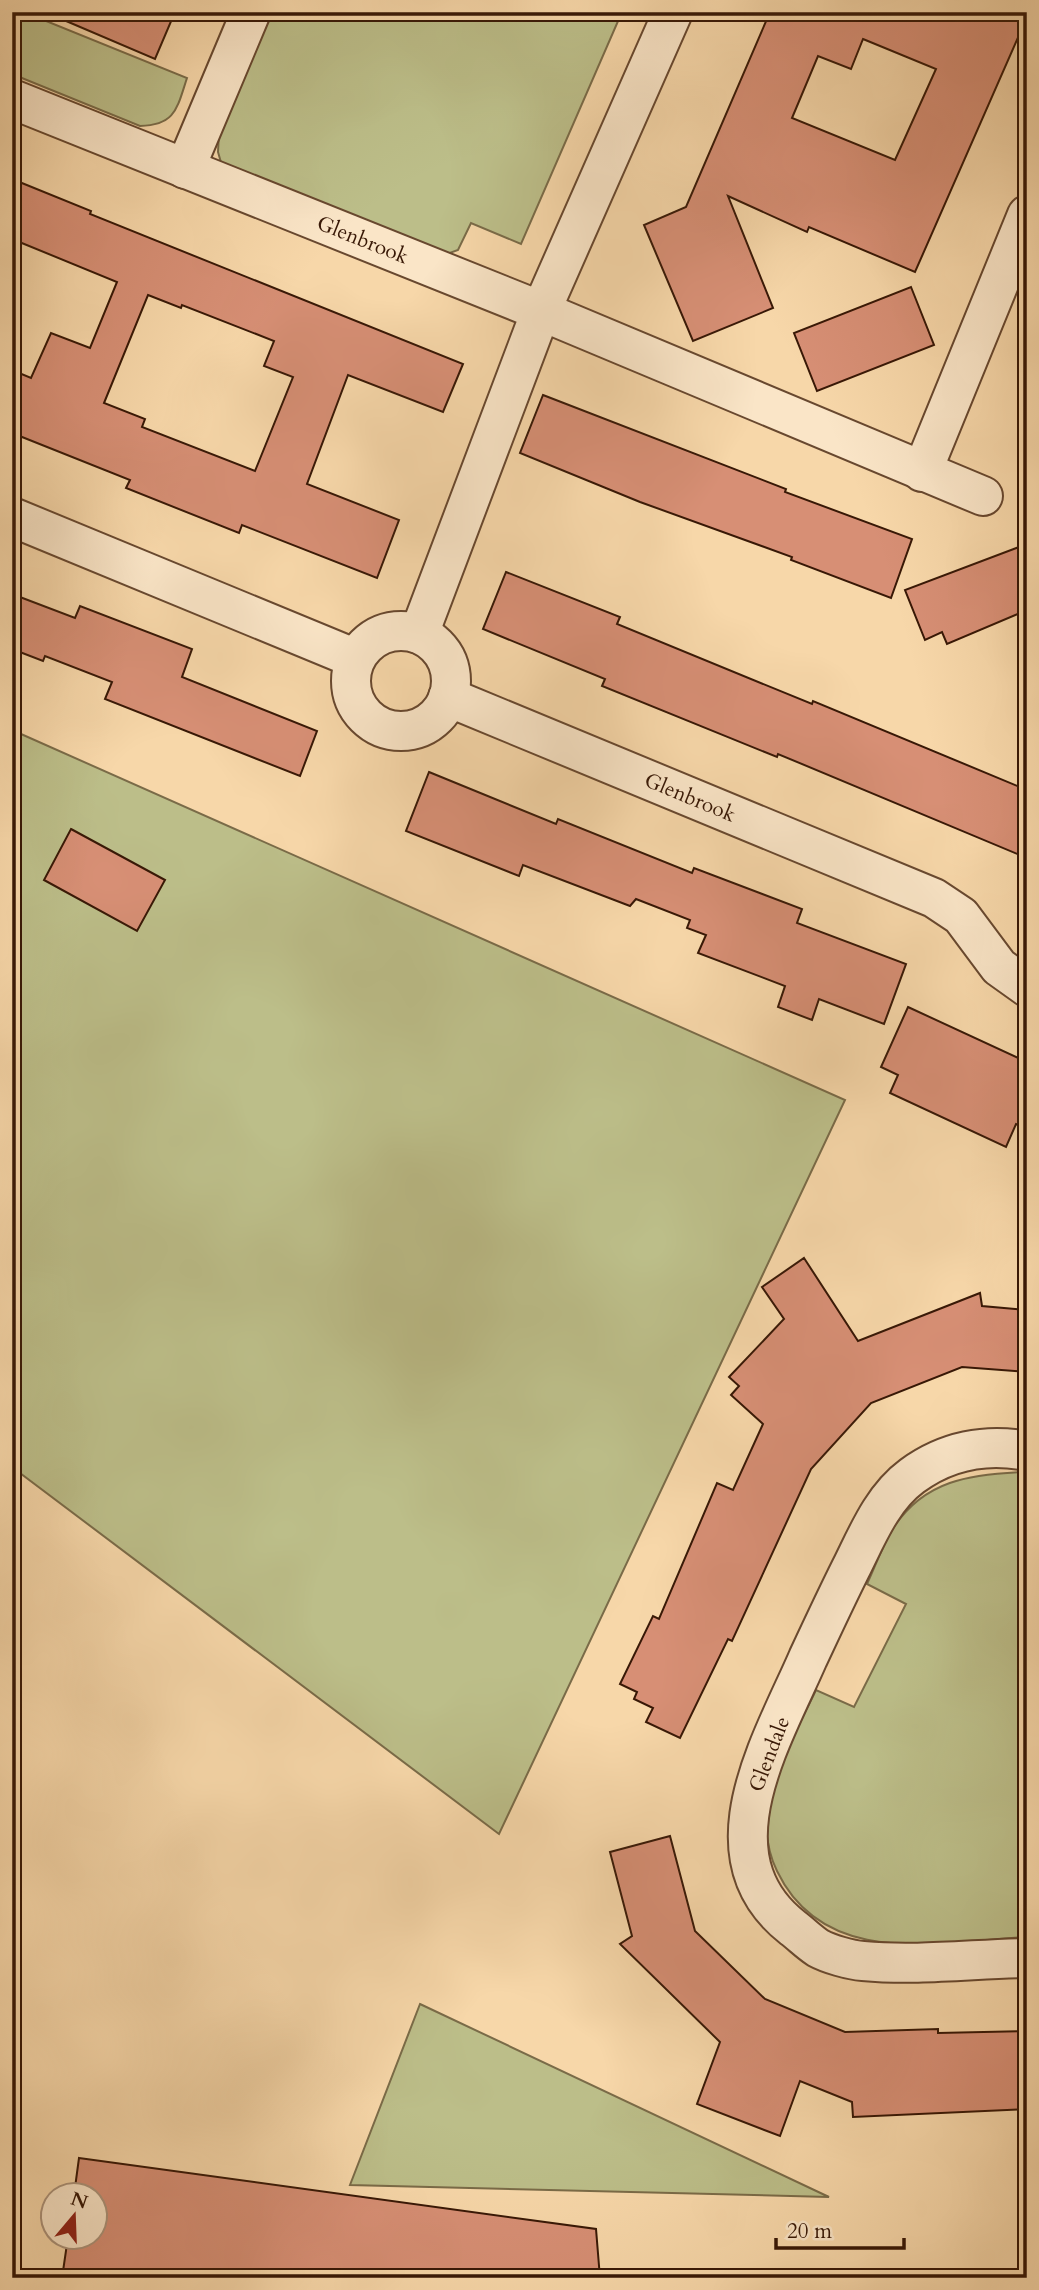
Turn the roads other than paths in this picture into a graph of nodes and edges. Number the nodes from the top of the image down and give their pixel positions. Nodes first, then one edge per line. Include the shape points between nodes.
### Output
1 (251, 12) edge
2 (673, 12) edge
3 (12, 99) edge
4 (185, 169) junction
5 (1027, 215) edge
6 (541, 311) junction
7 (922, 472) junction
8 (983, 496) dead end
9 (12, 517) edge
10 (419, 634) junction
11 (354, 658) junction
12 (448, 697) junction
13 (1027, 986) edge
14 (1027, 1451) edge
15 (1027, 1958) edge

1 - 4 street
2 - 6 street
3 - 4 street, Glenbrook
4 - 6 street, Glenbrook
5 - 7 street
6 - 7 street, Glenbrook
6 - 10 street
7 - 8 street, Glenbrook
9 - 11 street
10 - 11 street via 387,632 372,639
10 - 12 street via 432,640 450,666
11 - 12 street via 352,695 358,709 383,728 415,729 430,722
12 - 13 street, Glenbrook via 934,898 961,916 999,967
14 - 15 street, Glendale via 981,1447 942,1458 910,1477 877,1514 762,1764 751,1795 747,1837 758,1888 780,1918 818,1948 860,1961

